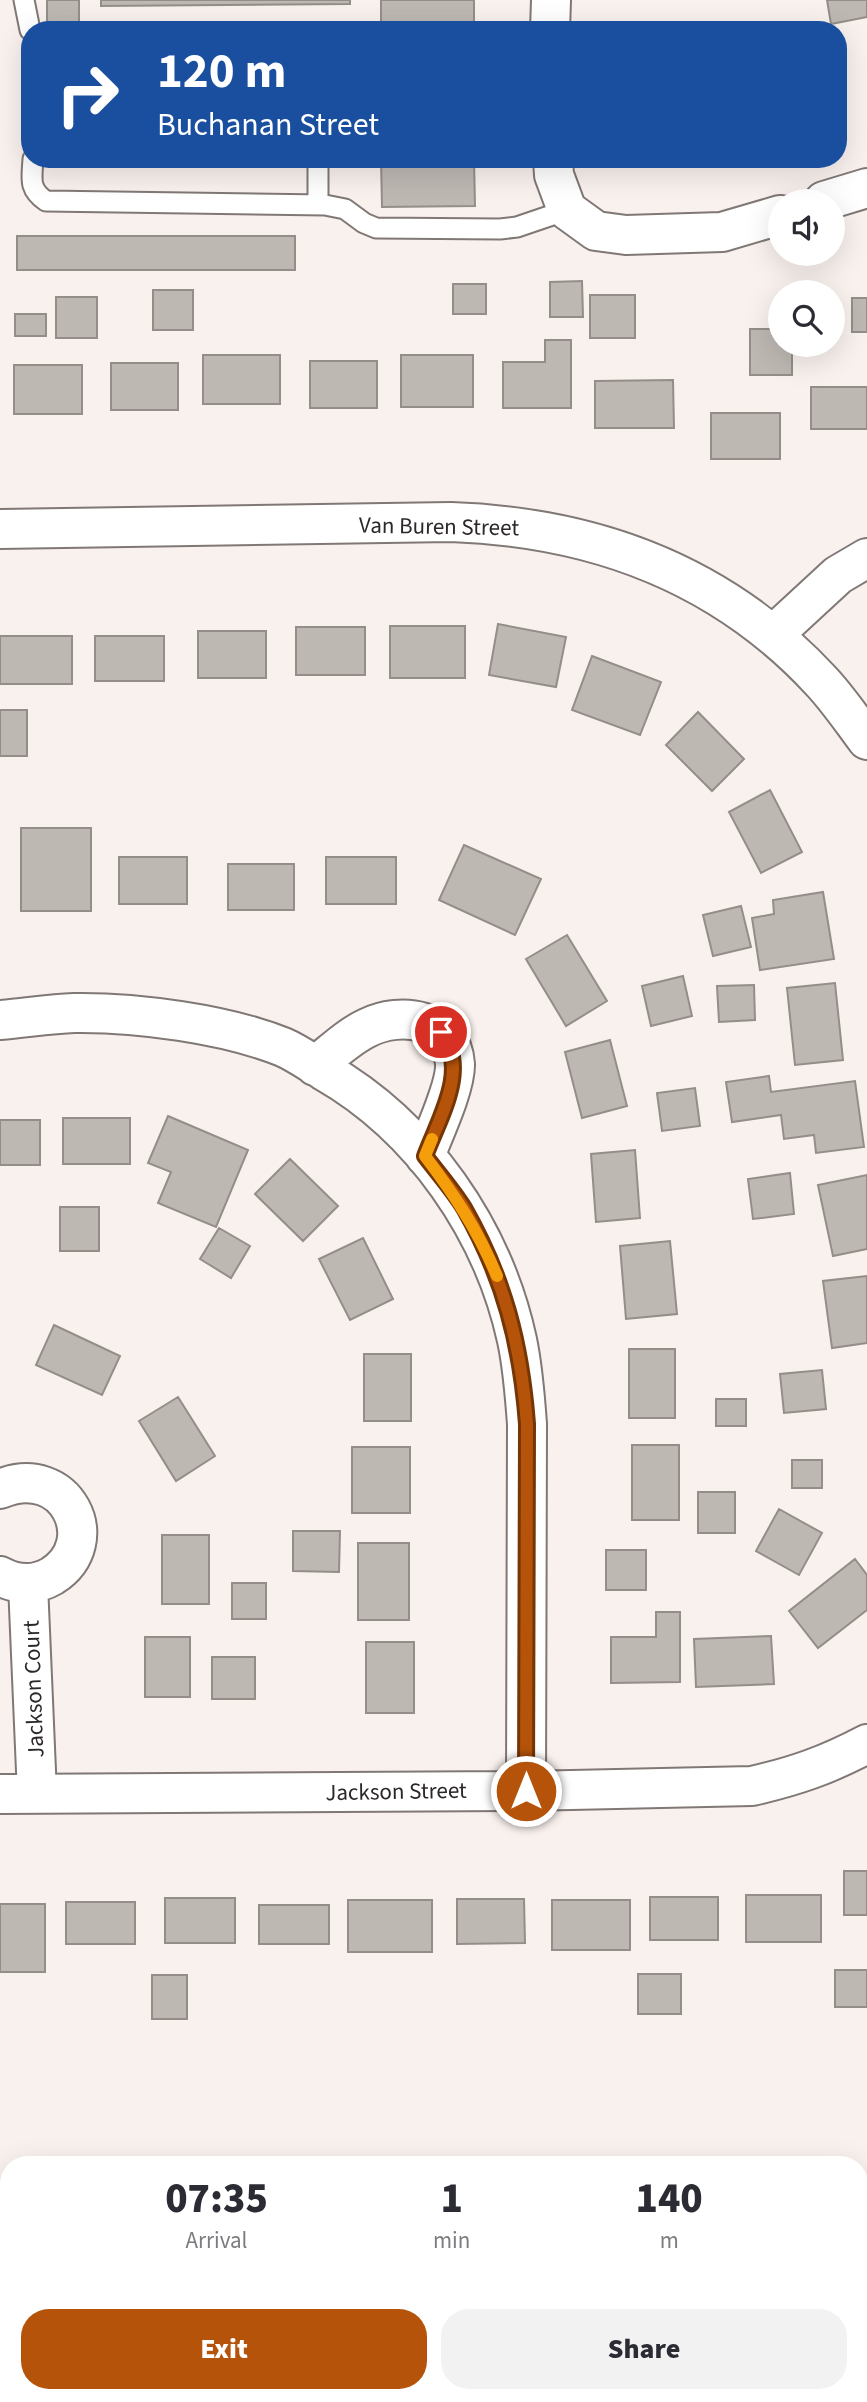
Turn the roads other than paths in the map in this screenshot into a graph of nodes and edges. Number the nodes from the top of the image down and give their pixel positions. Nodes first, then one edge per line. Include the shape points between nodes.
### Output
1 (24, 0) edge
2 (551, 0) edge
3 (28, 21) edge
4 (550, 21) edge
5 (33, 168) edge
6 (318, 168) edge
7 (554, 168) edge
8 (867, 188) edge
9 (845, 195) edge
10 (318, 205) junction
11 (567, 210) junction
12 (768, 219) edge
13 (0, 528) edge
14 (867, 558) edge
15 (773, 635) junction
16 (867, 740) edge
17 (0, 1020) edge
18 (315, 1066) junction
19 (425, 1156) junction
20 (0, 1489) edge
21 (14, 1580) edge
22 (867, 1744) edge
23 (526, 1791) junction
24 (18, 1794) edge

1 - 3 lane
2 - 4 street
5 - 10 lane via 36,195 46,201
6 - 10 lane
7 - 11 street
8 - 9 street
10 - 11 lane via 345,209 376,228 500,229
11 - 12 street via 596,231 626,235 722,232
13 - 15 street, Van Buren Street via 452,522 529,528 584,538 653,562 720,597
14 - 15 street via 838,575
15 - 16 street, Van Buren Street via 822,682
17 - 18 street via 74,1013 138,1015 217,1028 283,1048
18 - 19 street via 387,1117
18 - 19 street via 351,1037 388,1020 432,1024 448,1041 455,1064
19 - 23 street via 485,1247 517,1338 524,1379
20 - 21 street, Jackson Court via 14,1483 47,1486 72,1509 76,1525 71,1558 59,1572 45,1580
21 - 24 street, Jackson Court
22 - 23 street, Jackson Street via 830,1764 752,1786
23 - 24 street, Jackson Street

